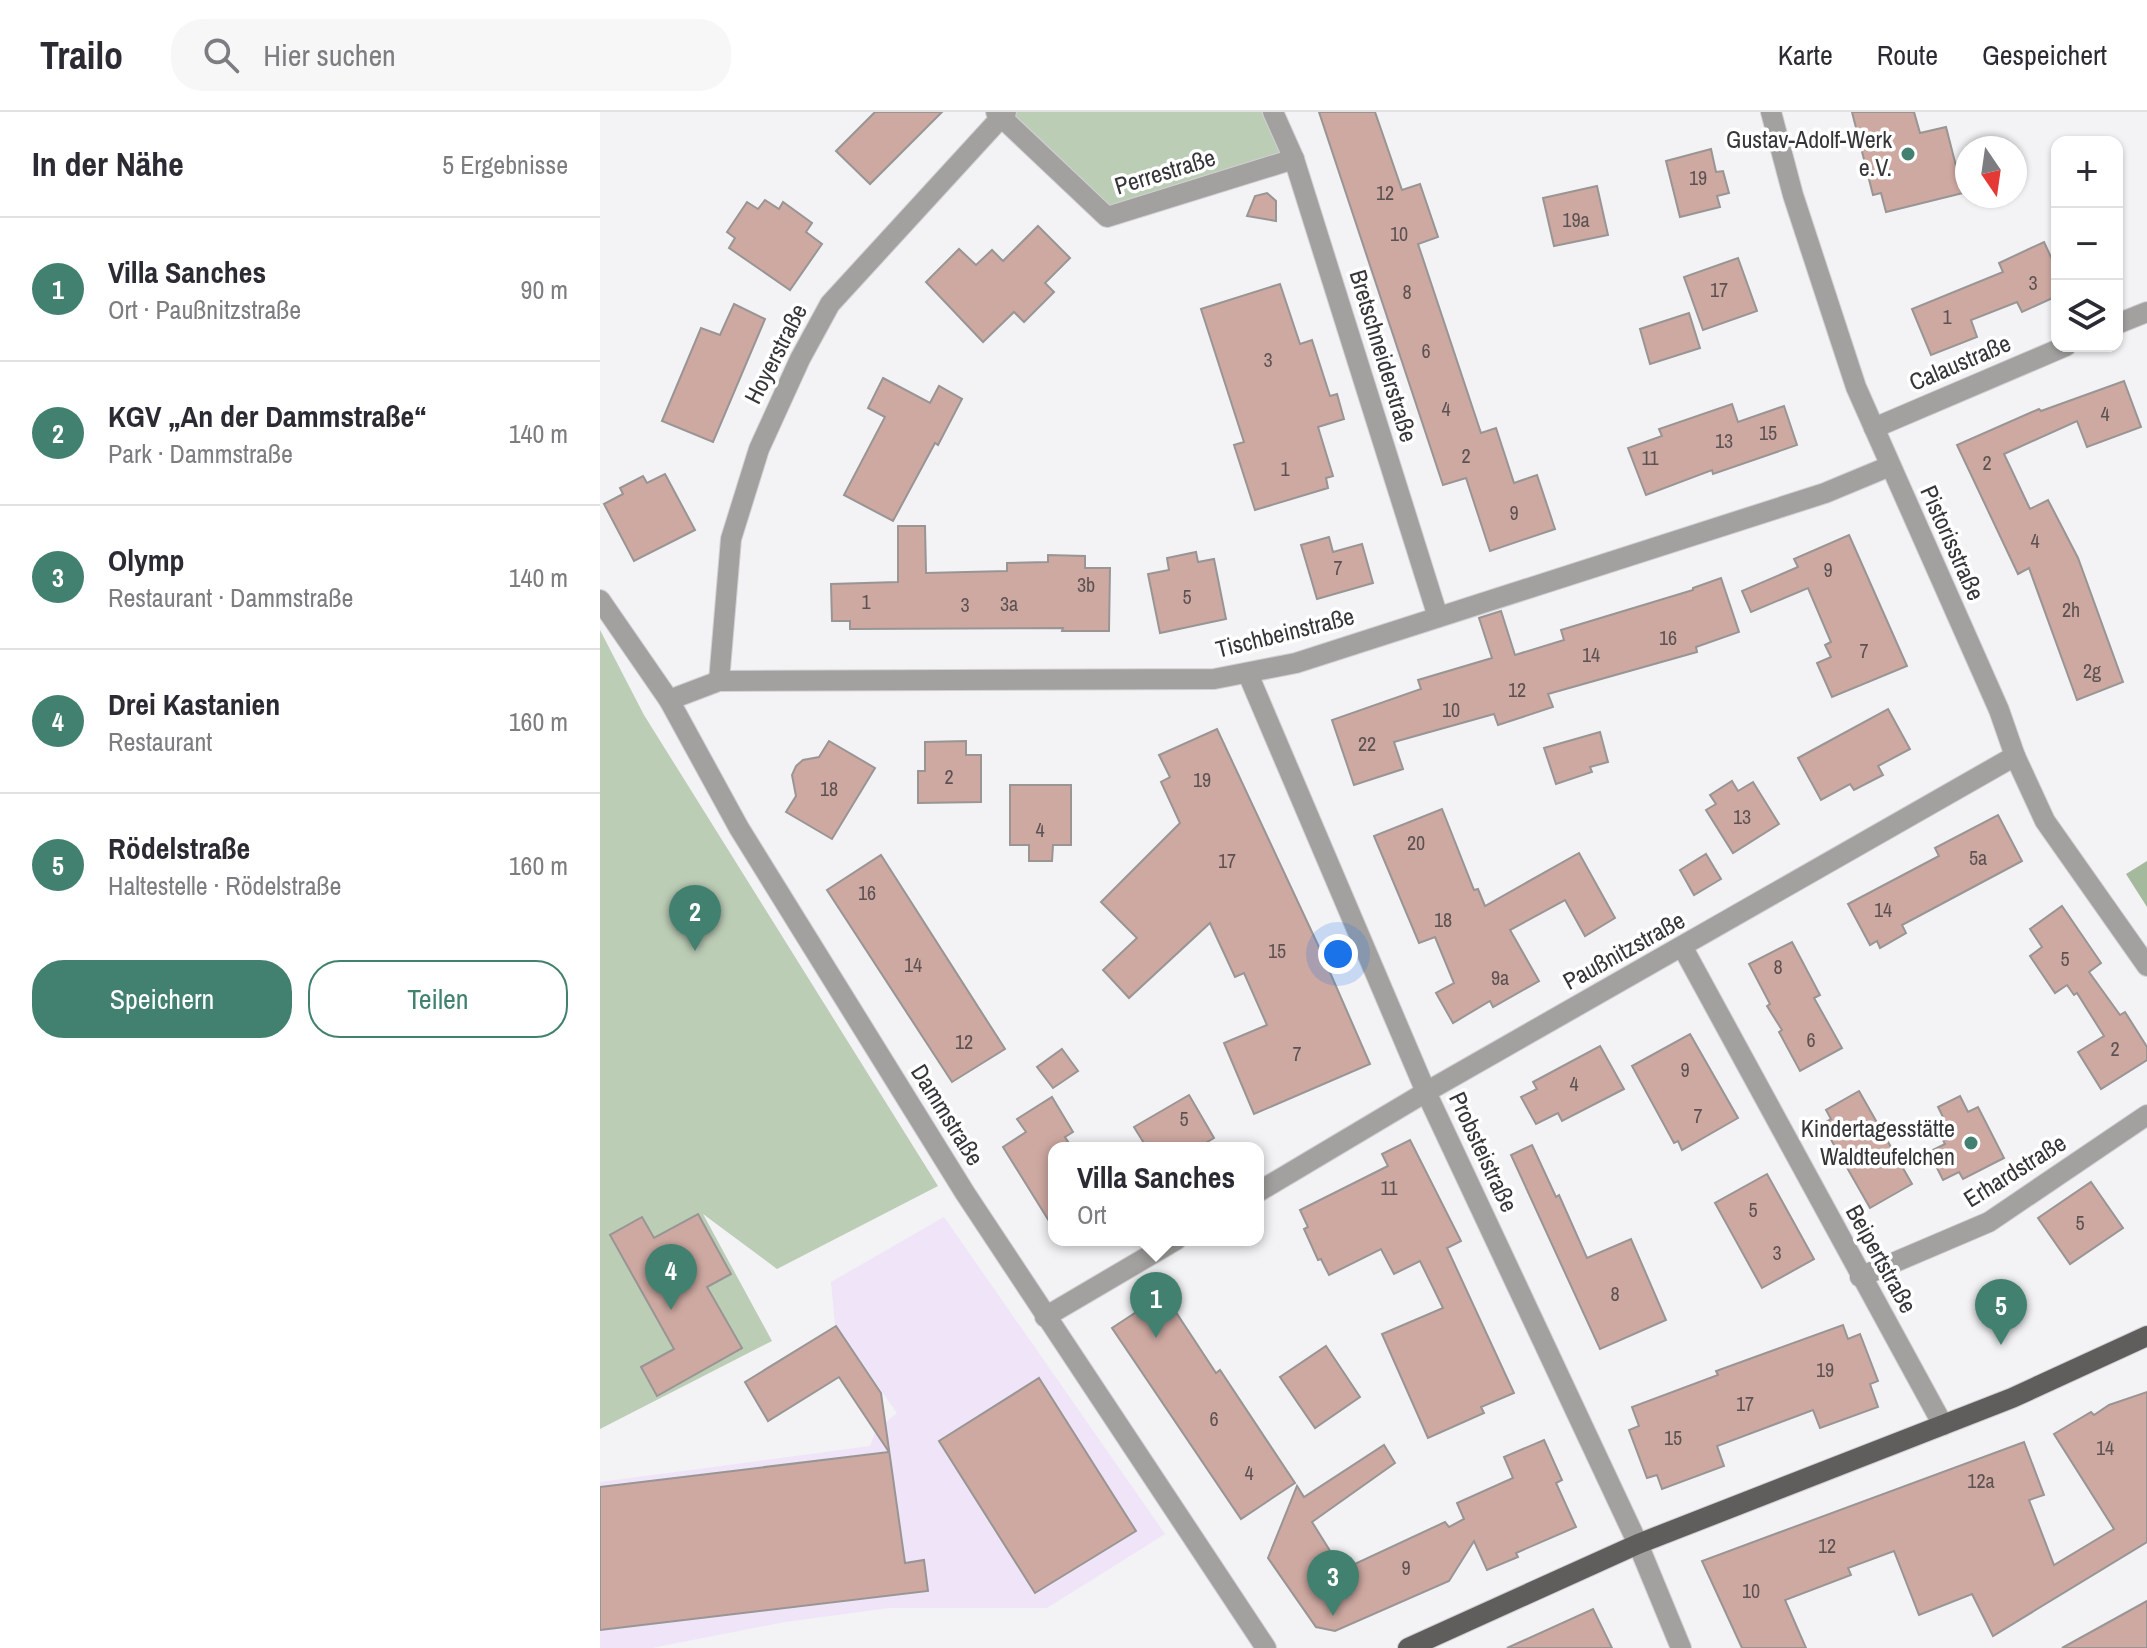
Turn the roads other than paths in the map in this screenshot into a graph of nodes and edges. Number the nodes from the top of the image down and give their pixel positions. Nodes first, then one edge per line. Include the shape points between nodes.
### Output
1 (1273, 112) edge
2 (1771, 112) edge
3 (1001, 114) edge
4 (1294, 159) junction
5 (2147, 312) edge
6 (2123, 322) edge
7 (2052, 352) edge
8 (1874, 428) junction
9 (1890, 466) junction
10 (600, 600) edge
11 (1438, 617) junction
12 (1248, 674) junction
13 (719, 681) junction
14 (669, 700) junction
15 (2015, 756) junction
16 (1683, 948) junction
17 (2147, 966) edge
18 (1426, 1092) junction
19 (2147, 1115) edge
20 (1264, 1188) edge
21 (1166, 1246) edge
22 (1860, 1277) junction
23 (1045, 1317) junction
24 (2147, 1336) edge
25 (1943, 1425) junction
26 (1638, 1544) junction
27 (1431, 1643) edge
28 (1266, 1648) edge
29 (1408, 1648) edge
30 (1681, 1648) edge

1 - 4 street, Bretschneiderstraße
2 - 8 street, Pistorisstraße via 1822,288
3 - 4 street, Perrestraße via 1107,217
3 - 13 street, Hoyerstraße via 830,304 800,359 759,449 731,539
4 - 11 street, Bretschneiderstraße
5 - 6 street
7 - 8 street, Calaustraße
8 - 9 street, Pistorisstraße
9 - 11 street, Tischbeinstraße via 1825,493
9 - 15 street, Pistorisstraße
10 - 14 street, Dammstraße
11 - 12 street, Tischbeinstraße
12 - 13 street, Tischbeinstraße via 1214,679
12 - 18 street, Probsteistraße
13 - 14 street, Tischbeinstraße
14 - 23 street, Dammstraße via 739,828
15 - 16 street, Paußnitzstraße
15 - 17 street, Pistorisstraße via 2045,821
16 - 18 street, Paußnitzstraße
16 - 22 street, Beipertstraße
18 - 20 street, Paußnitzstraße
18 - 26 street, Probsteistraße
19 - 22 street, Erhardstraße via 1989,1222
21 - 23 street
22 - 25 street, Beipertstraße
23 - 28 street, Dammstraße
24 - 25 main road
25 - 26 main road
26 - 27 main road
26 - 30 street, Probsteistraße
27 - 29 main road

